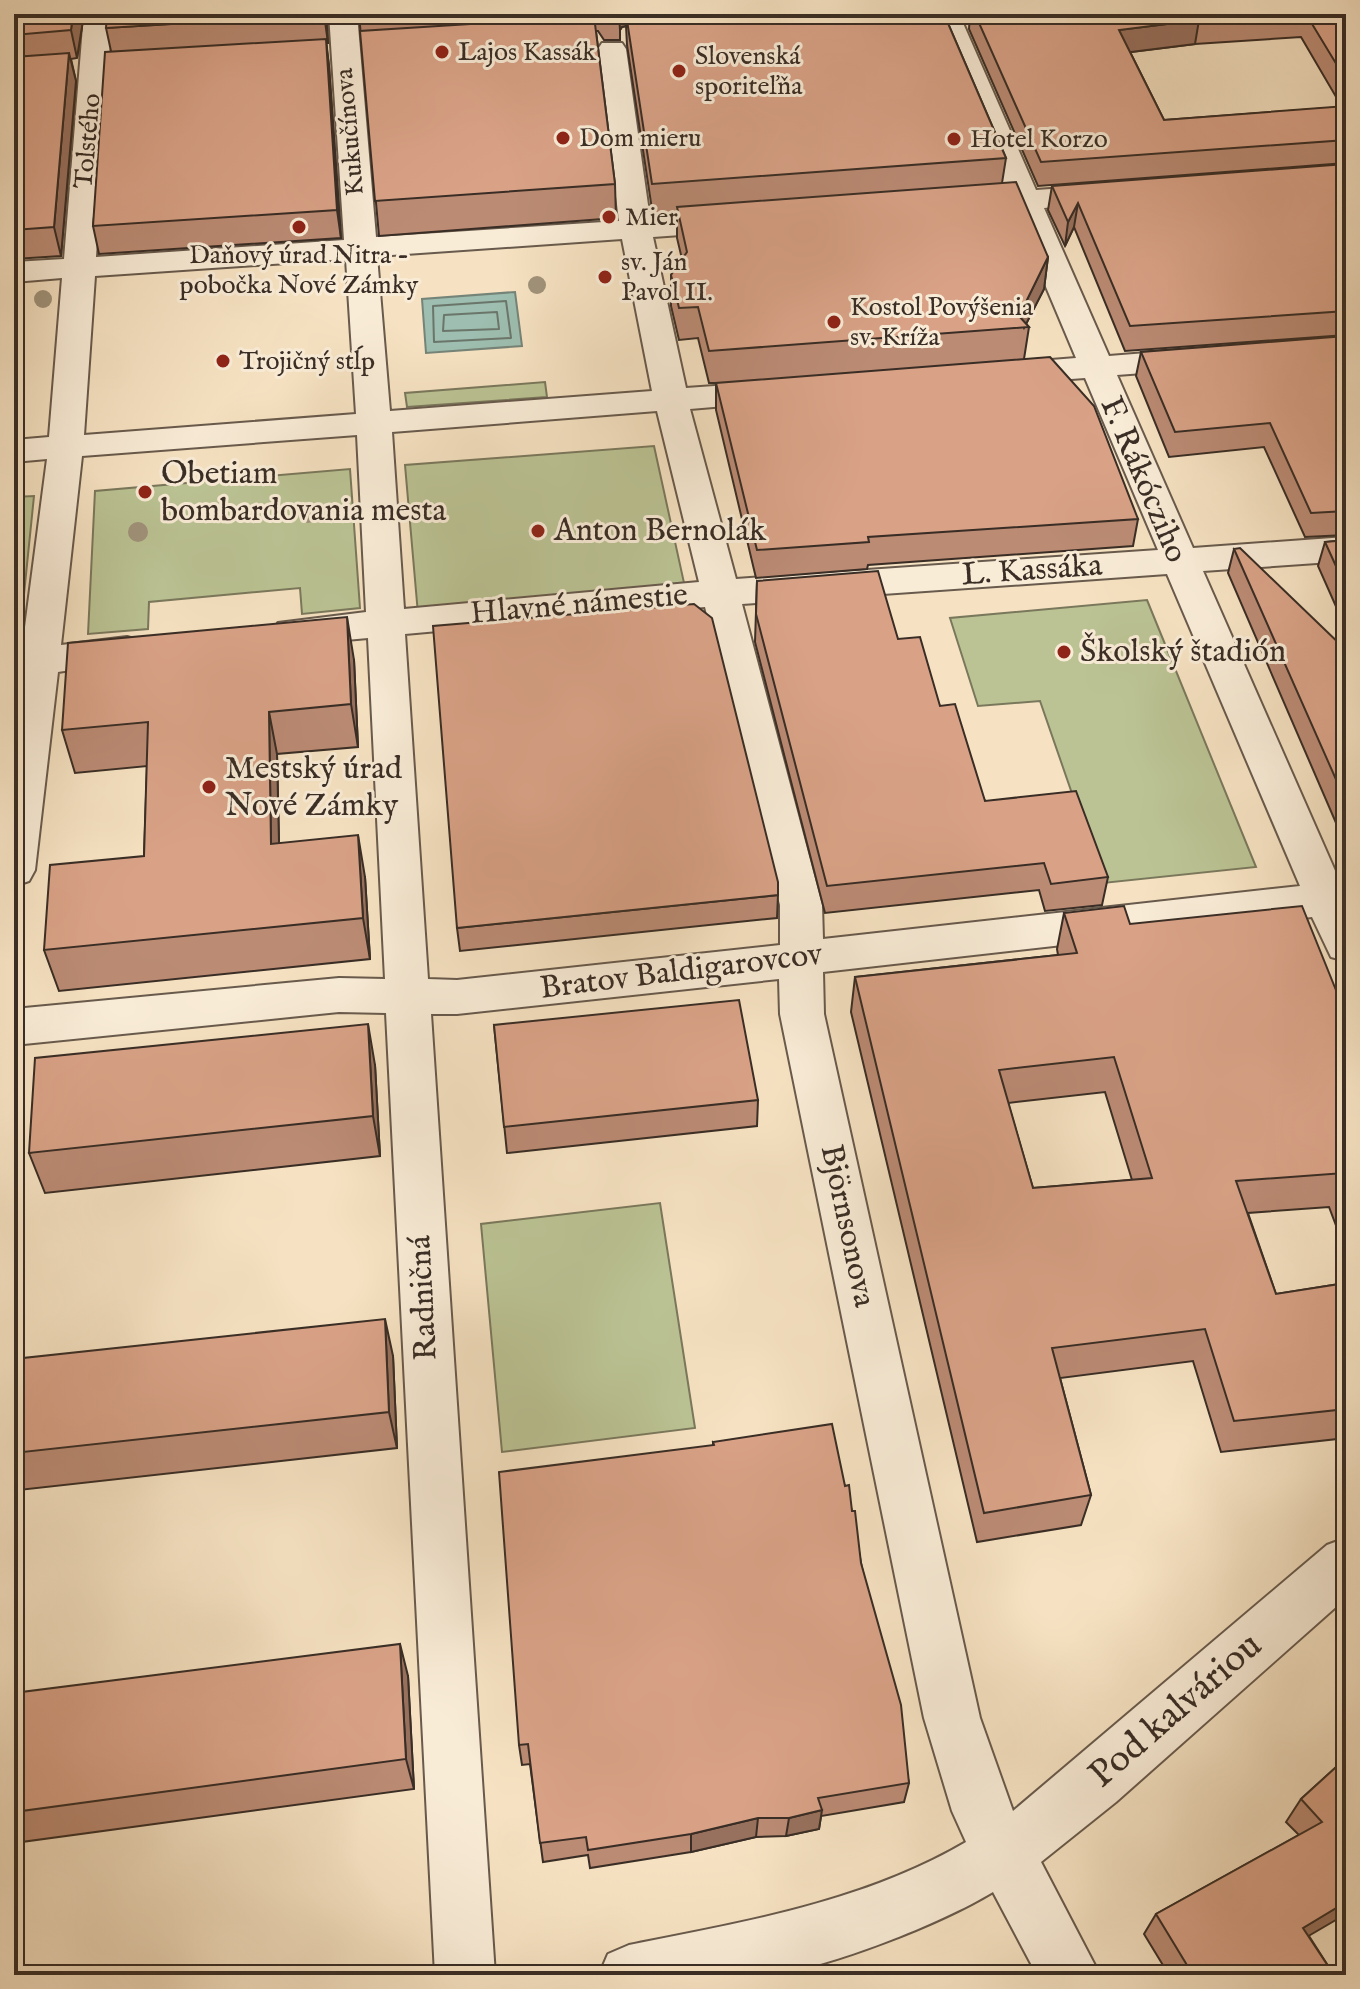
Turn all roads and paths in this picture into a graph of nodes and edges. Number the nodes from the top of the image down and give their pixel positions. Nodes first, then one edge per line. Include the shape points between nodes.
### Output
1 (98, 14) edge
2 (343, 14) edge
3 (945, 15) edge
4 (597, 39) edge
5 (357, 52) junction
6 (313, 54) edge
7 (126, 66) edge
8 (81, 69) junction
9 (1132, 192) edge
10 (1025, 200) junction
11 (932, 207) edge
12 (760, 220) edge
13 (636, 230) junction
14 (360, 250) junction
15 (77, 268) junction
16 (14, 272) edge
17 (1221, 357) edge
18 (1095, 367) junction
19 (969, 377) edge
20 (812, 389) edge
21 (671, 400) junction
22 (374, 423) junction
23 (66, 447) junction
24 (14, 451) edge
25 (1346, 549) edge
26 (1178, 561) junction
27 (719, 593) junction
28 (385, 621) junction
29 (259, 635) edge
30 (165, 646) edge
31 (27, 662) edge
32 (14, 870) edge
33 (1337, 899) edge
34 (1346, 945) edge
35 (800, 958) junction
36 (407, 998) junction
37 (14, 1027) edge
38 (1346, 1563) edge
39 (1002, 1854) junction
40 (465, 1975) edge
41 (629, 1975) edge
42 (1070, 1975) edge

1 - 8 street, Tolstého
2 - 5 street, Kukučínova
3 - 10 street, F. Rákócziho
4 - 13 street, Hlavné námestie
5 - 6 street
5 - 14 street, Kukučínova
7 - 8 street
8 - 15 street, Tolstého
9 - 10 street
10 - 11 street
10 - 18 street, F. Rákócziho
12 - 13 street
13 - 14 street
13 - 21 street, Hlavné námestie
14 - 15 street
14 - 22 street
15 - 16 street
15 - 23 street
17 - 18 street
18 - 19 street
18 - 26 street, F. Rákócziho
20 - 21 street
21 - 22 street
21 - 27 street, Hlavné námestie
22 - 23 street
22 - 28 street
23 - 24 street
23 - 31 street
25 - 26 street, L. Kassáka
26 - 27 street, L. Kassáka
26 - 33 street, F. Rákócziho
27 - 28 street, Hlavné námestie
27 - 35 street, Björnsonova via 801,905
28 - 29 street, Hlavné námestie
28 - 36 street, Radničná
30 - 31 street
31 - 32 street
33 - 34 street, F. Rákócziho
33 - 35 street, Bratov Baldigarovcov
35 - 36 street, Bratov Baldigarovcov via 755,967
35 - 39 street, Björnsonova via 802,1014 952,1718 966,1769
36 - 37 street, Bratov Baldigarovcov via 339,995
36 - 40 street, Radničná
38 - 39 street, Pod kalváriou via 1098,1779
39 - 41 street, Pod kalváriou via 937,1888 850,1923 766,1947
39 - 42 street, Björnsonova

